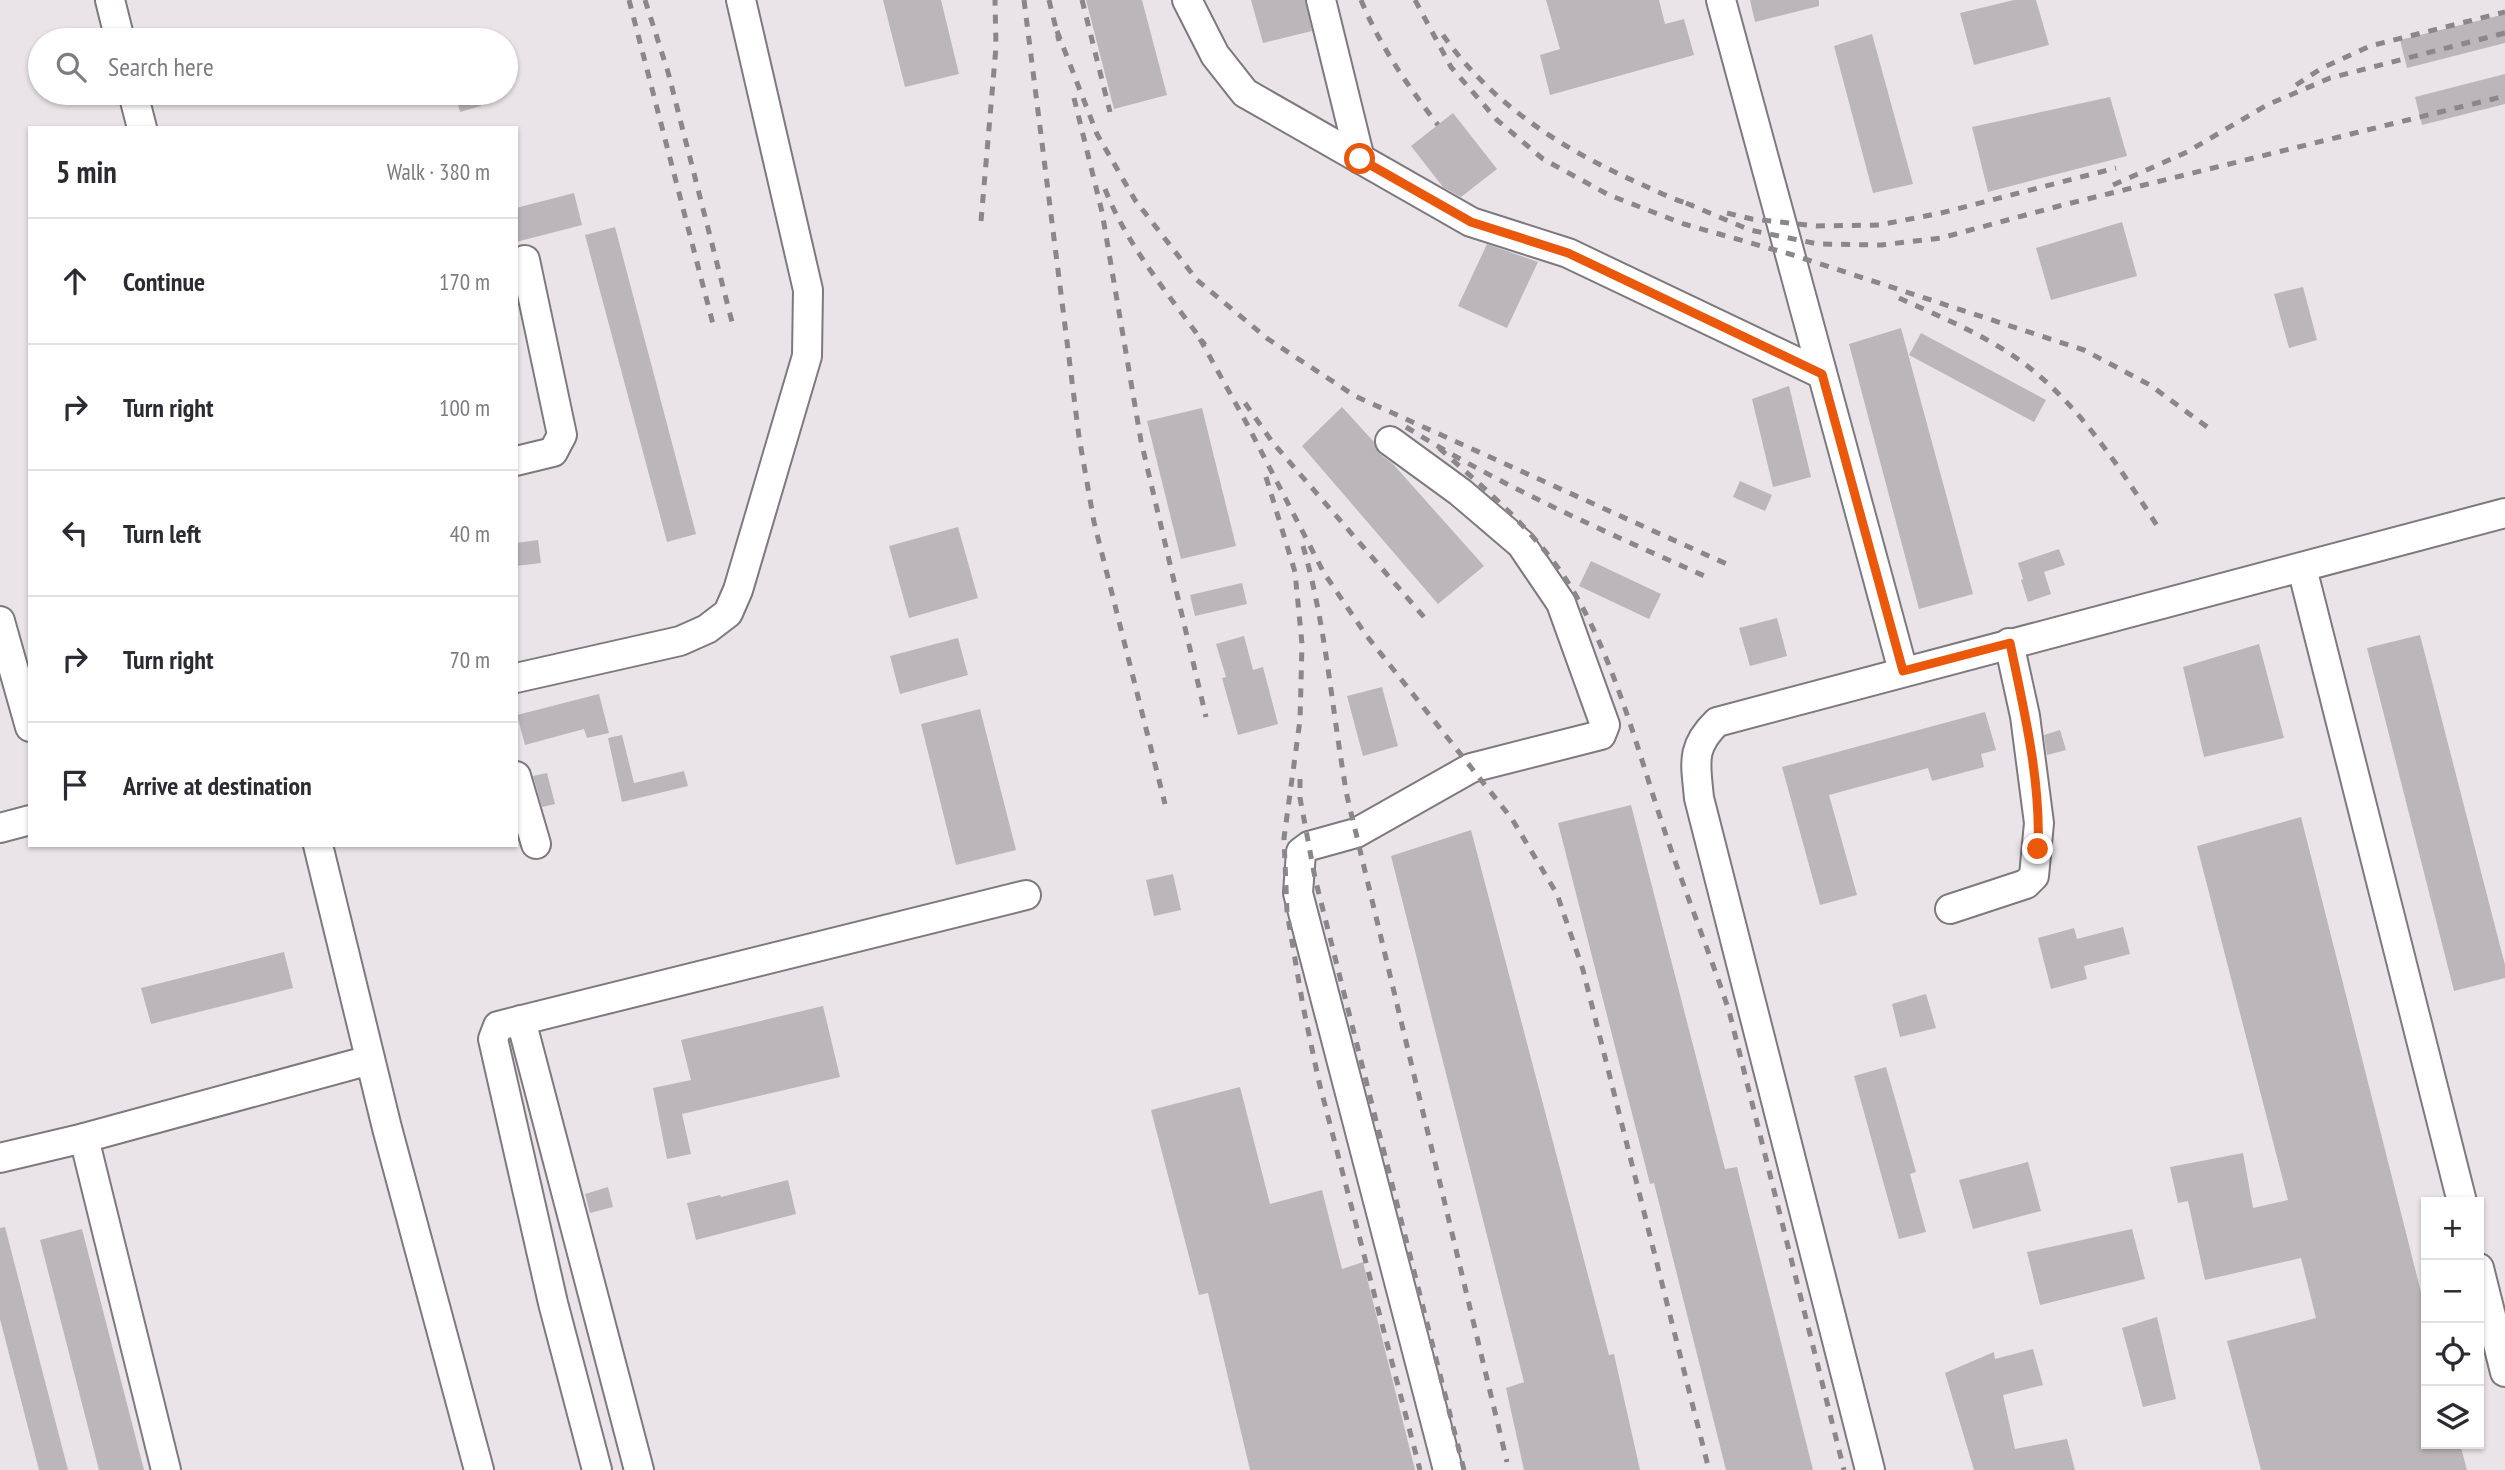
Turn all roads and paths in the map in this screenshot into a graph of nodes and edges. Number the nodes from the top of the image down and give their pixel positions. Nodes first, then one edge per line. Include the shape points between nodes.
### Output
1 (110, 0) edge
2 (741, 0) edge
3 (1187, 0) edge
4 (1321, 0) edge
5 (1721, 0) edge
6 (117, 28) edge
7 (137, 105) edge
8 (142, 126) edge
9 (1360, 159) junction
10 (525, 260) dead end
11 (1822, 374) junction
12 (1390, 441) dead end
13 (518, 461) edge
14 (2505, 513) edge
15 (2302, 568) junction
16 (0, 621) edge
17 (2010, 643) junction
18 (1903, 671) junction
19 (518, 678) edge
20 (28, 720) edge
21 (518, 783) edge
22 (28, 821) edge
23 (0, 828) edge
24 (536, 844) dead end
25 (318, 847) edge
26 (1026, 895) dead end
27 (1950, 909) dead end
28 (522, 1020) junction
29 (370, 1060) junction
30 (85, 1138) junction
31 (0, 1158) edge
32 (2461, 1197) edge
33 (2484, 1288) edge
34 (2505, 1372) edge
35 (166, 1470) edge
36 (479, 1470) edge
37 (597, 1470) edge
38 (639, 1470) edge
39 (1448, 1470) edge
40 (1870, 1470) edge

1 - 6 lane
2 - 19 lane via 808,290 808,325 807,356 738,590 728,613 689,637
3 - 9 lane via 1215,55 1245,93
4 - 9 lane
5 - 11 lane
7 - 8 lane
9 - 11 lane via 1471,222 1568,253
10 - 13 lane via 562,435 553,452
11 - 18 lane
12 - 39 lane via 1521,544 1561,603 1605,725 1601,735 1471,768 1356,833 1301,852 1298,893
14 - 15 lane
15 - 17 lane
15 - 32 lane
16 - 20 lane
17 - 18 lane
17 - 27 lane via 2039,823 2034,876 2026,884
18 - 40 lane via 1717,722 1704,734 1695,757 1699,798
21 - 24 lane
22 - 23 lane
25 - 29 lane
26 - 28 lane
28 - 37 lane via 498,1026 493,1039 553,1303
28 - 38 lane
29 - 30 lane
29 - 36 lane
30 - 31 lane
30 - 35 lane
33 - 34 lane

